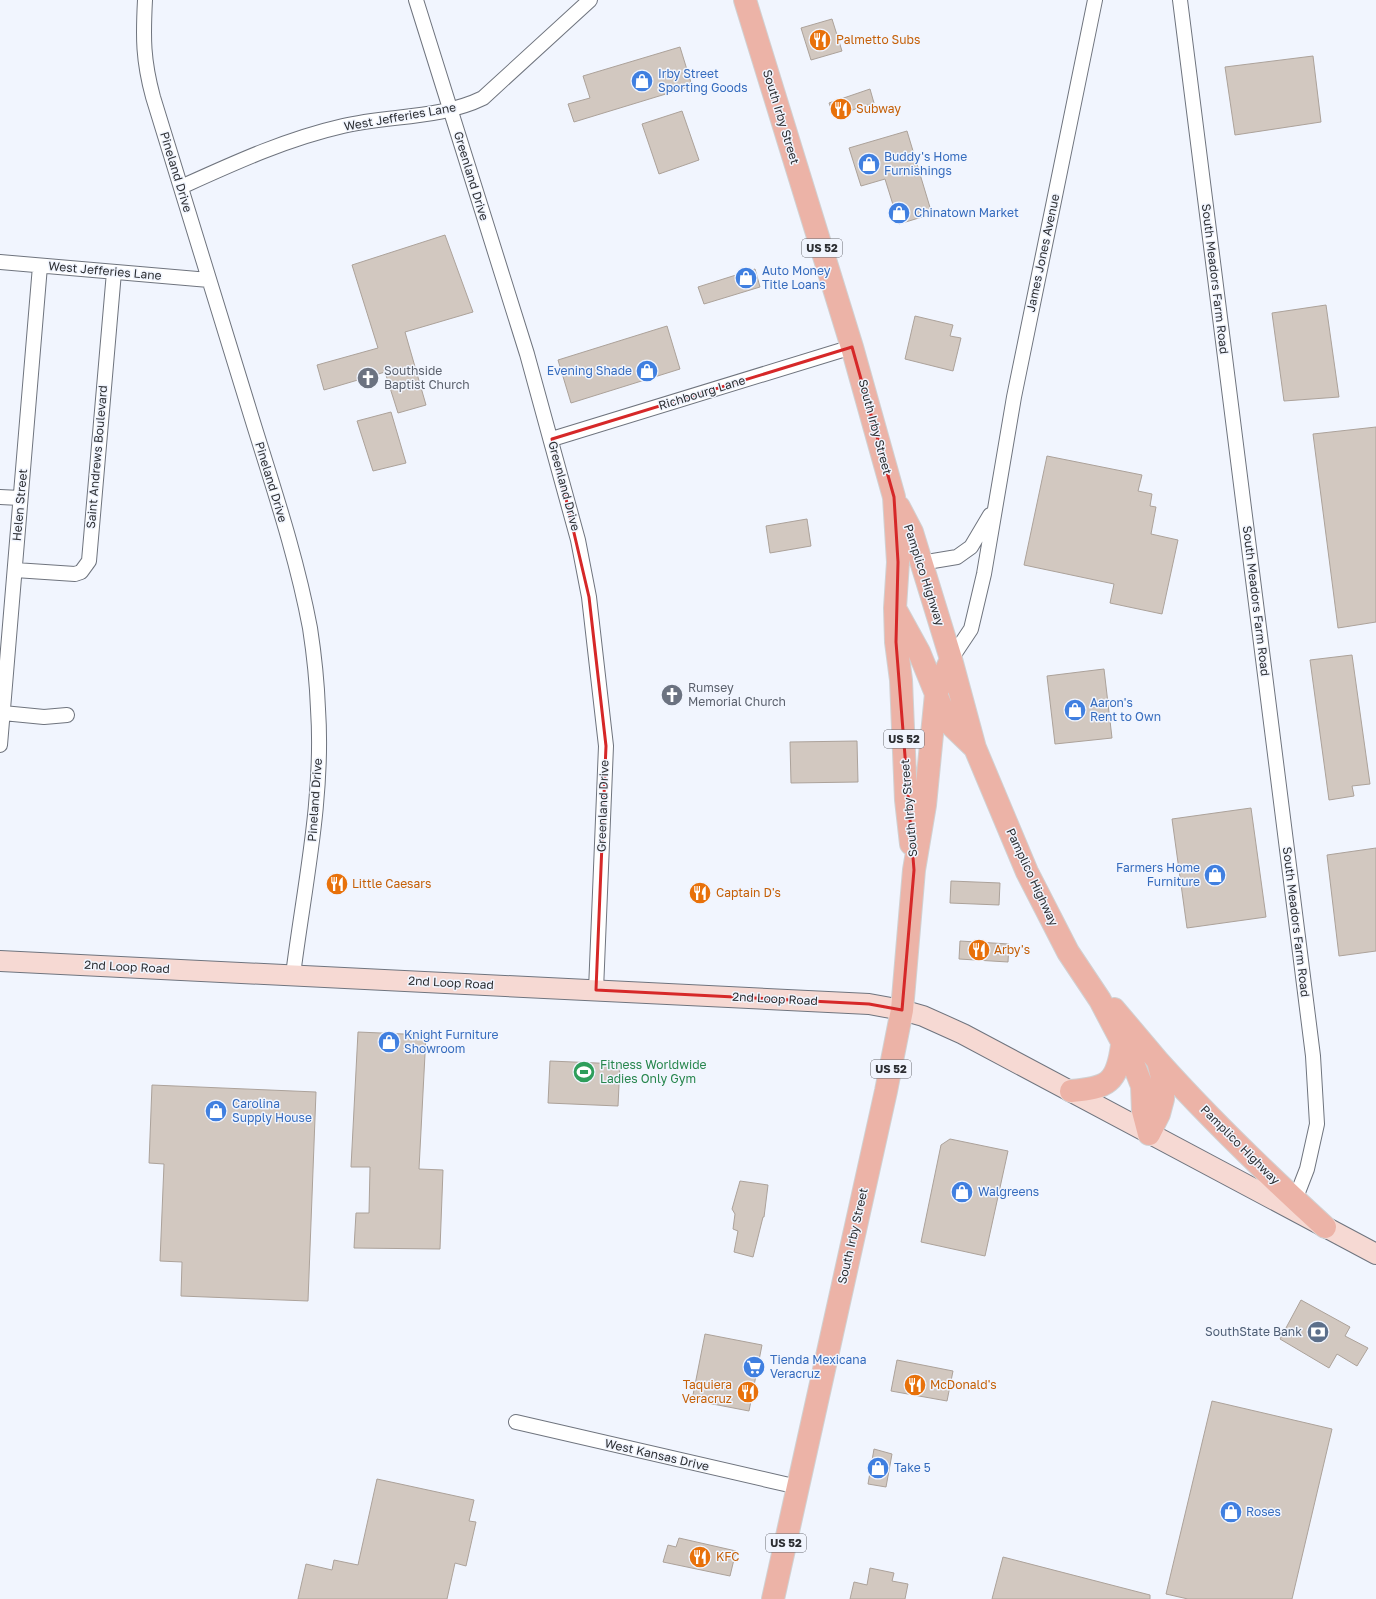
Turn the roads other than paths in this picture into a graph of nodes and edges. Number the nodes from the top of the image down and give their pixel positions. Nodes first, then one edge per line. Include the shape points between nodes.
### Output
1 (145, 0) edge
2 (416, 0) edge
3 (590, 0) edge
4 (745, 0) edge
5 (1095, 0) edge
6 (1180, 0) edge
7 (450, 109) junction
8 (181, 187) junction
9 (0, 262) edge
10 (40, 266) junction
11 (114, 272) junction
12 (209, 280) junction
13 (852, 346) junction
14 (552, 439) junction
15 (894, 496) junction
16 (0, 497) edge
17 (20, 498) junction
18 (995, 508) junction
19 (921, 563) junction
20 (14, 570) junction
21 (895, 608) junction
22 (951, 659) junction
23 (936, 694) junction
24 (3, 713) junction
25 (67, 715) dead end
26 (0, 745) edge
27 (975, 748) junction
28 (914, 870) junction
29 (0, 961) edge
30 (293, 975) junction
31 (596, 990) junction
32 (1100, 1000) junction
33 (902, 1010) junction
34 (1122, 1045) junction
35 (1158, 1061) junction
36 (1071, 1091) junction
37 (1149, 1134) junction
38 (1295, 1200) junction
39 (1325, 1227) junction
40 (1376, 1254) edge
41 (516, 1422) dead end
42 (798, 1487) junction
43 (773, 1599) edge

1 - 8 street, Pineland Drive via 143,36 147,72
2 - 7 street, Greenland Drive
3 - 7 street, West Jefferies Lane via 483,98
4 - 13 main road, South Irby Street / US 52
5 - 18 street, James Jones Avenue via 1014,397
6 - 38 street, South Meadors Farm Road via 1313,1056 1317,1124 1307,1169
7 - 8 street, West Jefferies Lane via 362,122 289,141
7 - 14 street, Greenland Drive via 528,354
8 - 12 street, Pineland Drive
9 - 10 street, West Jefferies Lane
10 - 11 street, West Jefferies Lane
10 - 17 street, Helen Street
11 - 12 street, West Jefferies Lane
11 - 20 street, Saint Andrews Boulevard via 88,561 81,572 75,574
12 - 30 street, Pineland Drive via 284,523 310,628 316,671 318,712 315,806
13 - 14 street, Richbourg Lane
13 - 15 main road, South Irby Street / US 52
14 - 31 street, Greenland Drive via 578,540 589,597 606,746
15 - 19 main road, Pamplico Highway via 912,532
15 - 21 main road, South Irby Street / US 52 via 898,562
16 - 17 street
17 - 20 street, Helen Street
18 - 19 street, James Jones Avenue via 971,547 957,557
18 - 22 street, James Jones Avenue via 984,574 971,629
19 - 22 main road, Pamplico Highway
20 - 24 street, Helen Street
21 - 23 main road, Pamplico Highway via 919,652
21 - 28 main road, South Irby Street / US 52 via 906,800
22 - 23 main road, South Irby Street / US 52
22 - 27 main road, Pamplico Highway
23 - 27 main road, Pamplico Highway via 947,721
23 - 28 main road, South Irby Street / US 52 via 925,805
24 - 25 street via 44,717
24 - 26 street, Helen Street
27 - 32 main road, Pamplico Highway via 1027,872 1068,952
28 - 33 main road, South Irby Street / US 52
29 - 30 main road, 2nd Loop Road
30 - 31 main road, 2nd Loop Road
31 - 33 main road, 2nd Loop Road via 869,1004
32 - 34 main road, Pamplico Highway
32 - 35 main road, Pamplico Highway via 1112,1007
33 - 36 main road, Pamplico Highway via 964,1034
33 - 42 main road, South Irby Street / US 52
34 - 36 main road via 1120,1065 1111,1080 1098,1087
34 - 37 main road, Pamplico Highway via 1142,1086 1143,1111
35 - 37 main road, Pamplico Highway via 1163,1081 1163,1099
35 - 38 main road, Pamplico Highway
36 - 37 main road, Pamplico Highway
37 - 39 main road, Pamplico Highway
38 - 39 main road, Pamplico Highway
39 - 40 main road, Pamplico Highway
41 - 42 street, West Kansas Drive
42 - 43 main road, South Irby Street / US 52

